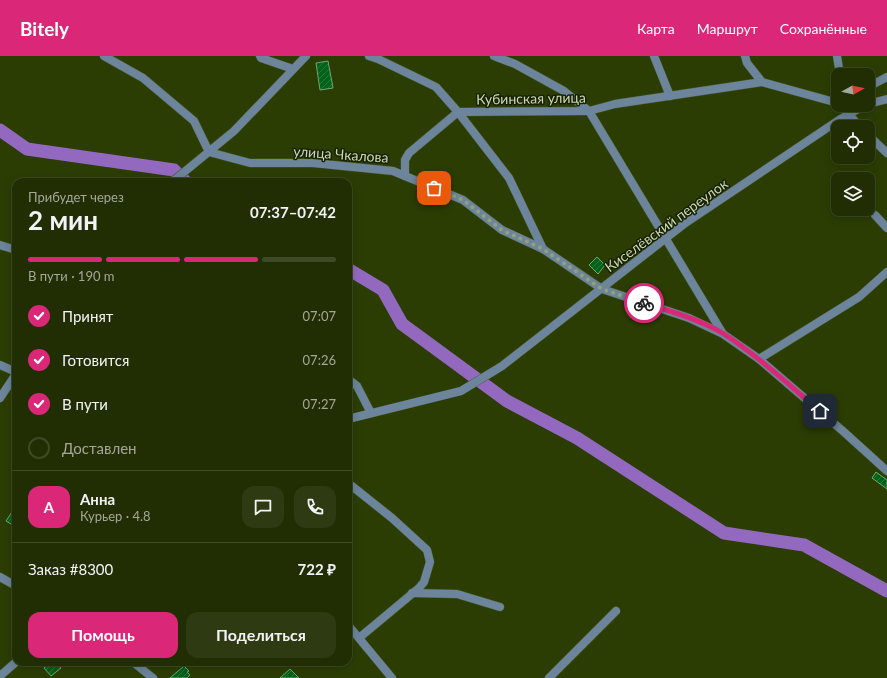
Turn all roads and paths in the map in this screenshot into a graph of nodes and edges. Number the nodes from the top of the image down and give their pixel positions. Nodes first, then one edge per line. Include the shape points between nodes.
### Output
1 (104, 56) edge
2 (260, 56) edge
3 (306, 56) edge
4 (494, 56) edge
5 (654, 56) edge
6 (745, 56) edge
7 (837, 56) edge
8 (373, 57) edge
9 (839, 68) edge
10 (294, 69) junction
11 (887, 77) edge
12 (762, 82) junction
13 (875, 83) edge
14 (670, 96) junction
15 (887, 99) edge
16 (831, 101) edge
17 (875, 102) edge
18 (589, 111) junction
19 (458, 112) junction
20 (852, 112) edge
21 (848, 114) junction
22 (854, 120) edge
23 (875, 142) edge
24 (209, 152) junction
25 (887, 153) edge
26 (406, 176) junction
27 (177, 178) edge
28 (875, 216) dead end
29 (887, 228) edge
30 (666, 238) junction
31 (0, 245) edge
32 (12, 249) edge
33 (543, 249) junction
34 (887, 272) edge
35 (602, 289) junction
36 (723, 334) junction
37 (759, 360) junction
38 (0, 365) edge
39 (12, 371) edge
40 (12, 379) edge
41 (352, 382) edge
42 (0, 398) edge
43 (371, 413) junction
44 (352, 418) edge
45 (887, 471) edge
46 (352, 486) edge
47 (0, 577) edge
48 (12, 584) edge
49 (412, 593) junction
50 (500, 607) dead end
51 (616, 611) dead end
52 (352, 629) edge
53 (360, 638) junction
54 (12, 666) edge
55 (138, 666) edge
56 (0, 676) edge
57 (153, 678) edge
58 (392, 678) edge
59 (549, 678) edge

1 - 24 street via 143,78 194,121
2 - 10 street
3 - 10 street
4 - 18 street via 515,64 564,91
5 - 14 street
6 - 12 street via 747,63
7 - 9 street
8 - 19 street via 436,86
10 - 24 street via 234,132
11 - 13 street
12 - 14 street, Кубинская улица
12 - 16 street, Кубинская улица
14 - 18 street, Кубинская улица via 615,104
15 - 17 street
18 - 19 street, Кубинская улица
18 - 30 street
19 - 26 street, Кубинская улица via 409,153 405,160
19 - 33 street via 509,178
20 - 21 street, Киселёвский переулок
21 - 22 street
21 - 30 street, Киселёвский переулок
23 - 25 street
24 - 26 street, улица Чкалова via 250,163 313,163 393,171
24 - 27 street
26 - 33 street, улица Чкалова via 463,200 502,230
28 - 29 street
30 - 35 street, Киселёвский переулок
30 - 36 street
31 - 32 street
33 - 35 street, улица Чкалова
34 - 37 street via 859,297
35 - 36 street, улица Чкалова via 689,318
35 - 43 street, Киселёвский переулок via 502,366 461,391
36 - 37 street
37 - 45 street
38 - 39 street
40 - 42 street
41 - 43 street via 358,386
43 - 44 street, Киселёвский переулок
46 - 49 street via 427,550 430,562 424,582
47 - 48 street
49 - 50 street via 457,594
49 - 53 street
51 - 59 street
52 - 53 street
53 - 58 street
54 - 56 street
55 - 57 street

